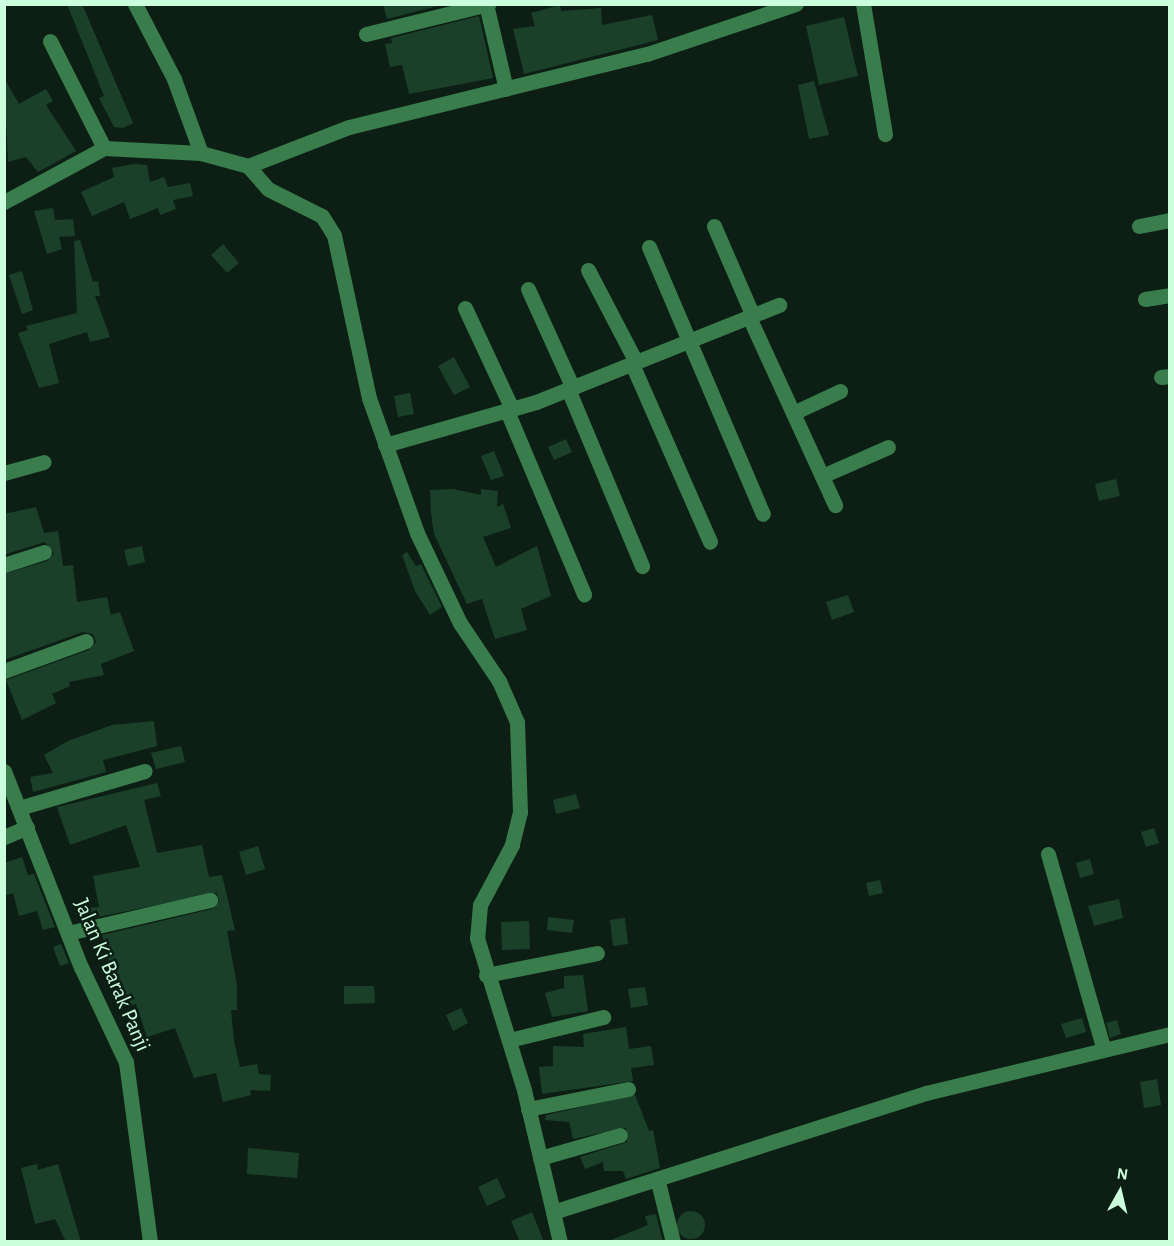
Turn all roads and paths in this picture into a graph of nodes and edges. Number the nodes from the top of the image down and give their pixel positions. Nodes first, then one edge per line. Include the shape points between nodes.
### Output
1 (135, 4) edge
2 (796, 4) edge
3 (862, 4) edge
4 (487, 5) edge
5 (778, 7) edge
6 (366, 34) dead end
7 (50, 41) dead end
8 (506, 89) junction
9 (885, 134) dead end
10 (104, 148) junction
11 (201, 153) junction
12 (248, 166) junction
13 (4, 202) edge
14 (1170, 220) edge
15 (714, 226) dead end
16 (1139, 226) dead end
17 (648, 247) dead end
18 (588, 270) dead end
19 (528, 289) dead end
20 (1170, 295) edge
21 (1145, 299) dead end
22 (779, 305) dead end
23 (465, 308) dead end
24 (751, 316) junction
25 (692, 340) junction
26 (634, 363) junction
27 (571, 389) junction
28 (840, 391) dead end
29 (510, 410) junction
30 (793, 413) junction
31 (385, 445) junction
32 (888, 447) dead end
33 (44, 462) dead end
34 (4, 473) edge
35 (822, 476) junction
36 (835, 505) dead end
37 (763, 514) dead end
38 (710, 542) dead end
39 (44, 552) dead end
40 (4, 565) edge
41 (642, 566) dead end
42 (584, 594) dead end
43 (86, 641) dead end
44 (4, 671) edge
45 (4, 771) edge
46 (145, 771) dead end
47 (19, 808) junction
48 (27, 827) junction
49 (4, 837) edge
50 (1048, 854) dead end
51 (210, 900) dead end
52 (68, 933) junction
53 (597, 953) dead end
54 (486, 975) junction
55 (603, 1017) dead end
56 (1170, 1034) edge
57 (509, 1040) junction
58 (1103, 1047) junction
59 (628, 1089) dead end
60 (528, 1109) junction
61 (621, 1135) dead end
62 (540, 1158) junction
63 (658, 1182) junction
64 (553, 1212) junction
65 (150, 1242) edge
66 (560, 1242) edge
67 (673, 1242) edge

1 - 11 street via 174,79
2 - 5 street
3 - 9 street
4 - 6 street
4 - 8 street
5 - 8 street via 658,51
7 - 10 street
8 - 12 street via 349,127
10 - 11 street
10 - 13 street
11 - 12 street
12 - 31 street via 268,189 322,216 334,235 348,280 359,364
14 - 16 street
15 - 24 street
17 - 25 street
18 - 26 street
19 - 27 street
20 - 21 street
22 - 24 street
23 - 29 street
24 - 25 street
24 - 30 street
25 - 26 street
25 - 37 street
26 - 27 street
26 - 38 street
27 - 29 street
27 - 41 street
28 - 30 street
29 - 31 street
29 - 42 street
30 - 35 street
31 - 54 street via 436,577 499,681 521,737 516,830 477,921
32 - 35 street
33 - 34 street
35 - 36 street
39 - 40 street
43 - 44 street
45 - 47 street, Jalan Ki Barak Panji
46 - 47 street
47 - 48 street, Jalan Ki Barak Panji
48 - 49 street
48 - 52 street, Jalan Ki Barak Panji
50 - 58 street
51 - 52 street
52 - 65 street, Jalan Ki Barak Panji via 126,1062
53 - 54 street
54 - 57 street
55 - 57 street
56 - 58 street
57 - 60 street
58 - 63 street via 926,1093
59 - 60 street
60 - 62 street
61 - 62 street
62 - 64 street
63 - 64 street
63 - 67 street
64 - 66 street

